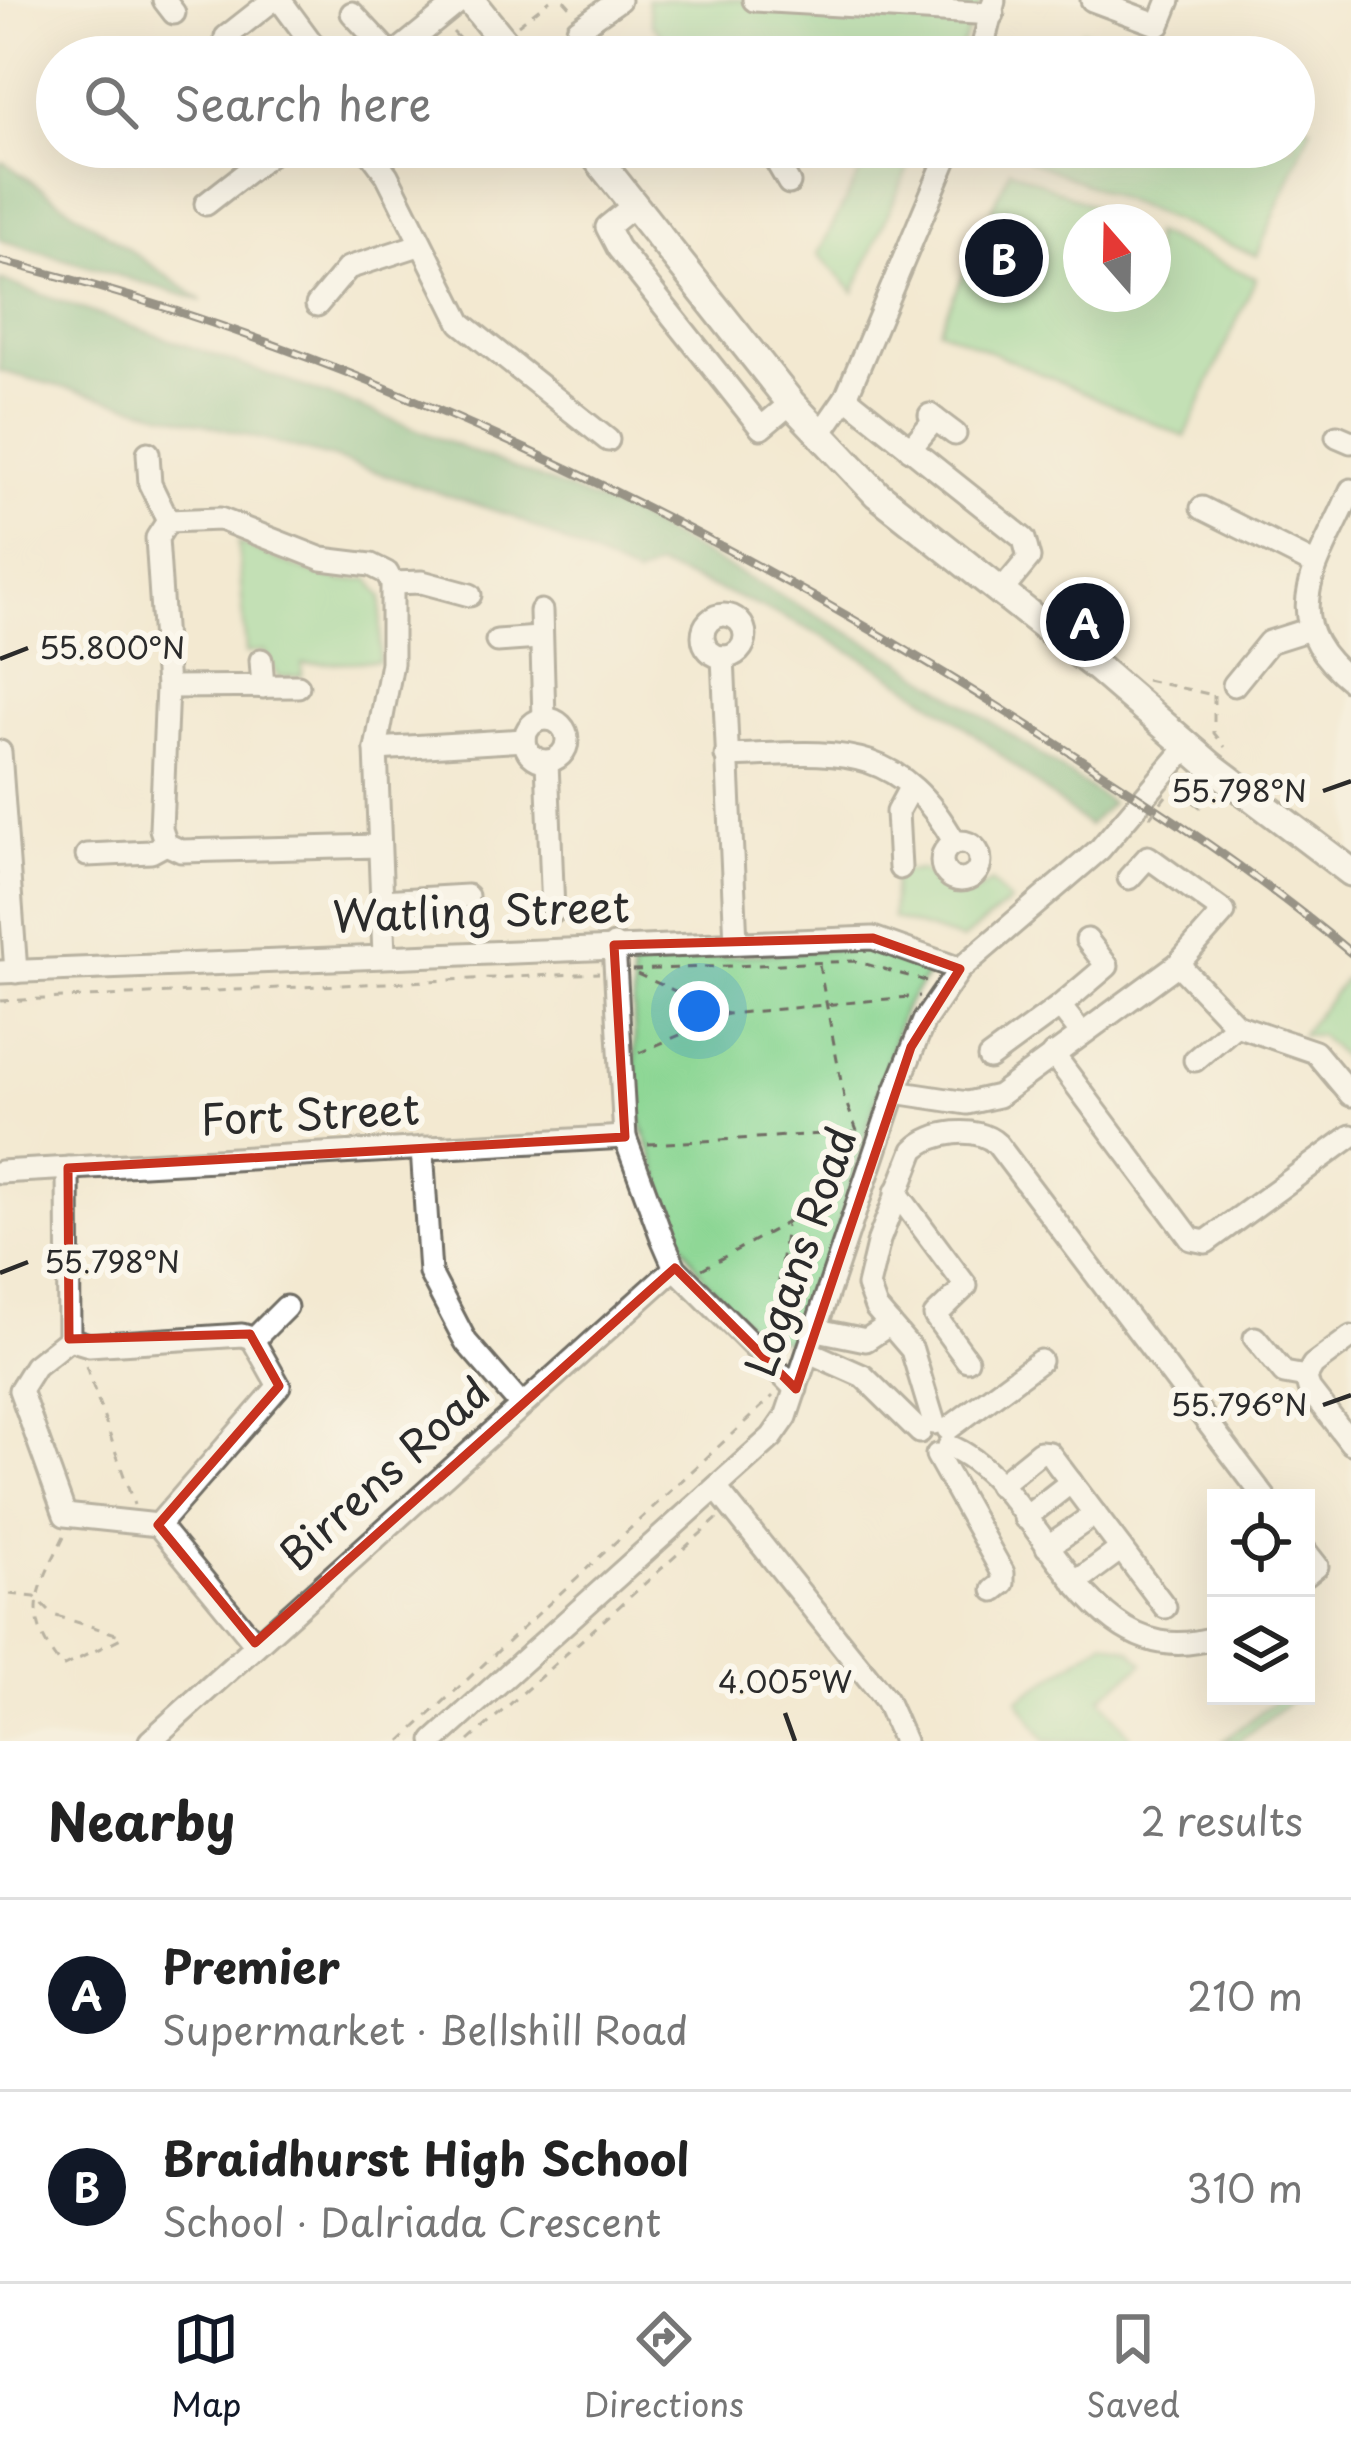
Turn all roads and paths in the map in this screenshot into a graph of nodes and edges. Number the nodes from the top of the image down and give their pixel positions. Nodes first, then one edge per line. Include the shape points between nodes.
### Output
1 (277, 0) edge
2 (460, 0) edge
3 (470, 0) edge
4 (550, 0) edge
5 (619, 0) edge
6 (754, 0) edge
7 (1092, 0) edge
8 (1169, 0) edge
9 (800, 1) edge
10 (994, 7) edge
11 (352, 13) dead end
12 (227, 36) edge
13 (305, 36) edge
14 (373, 36) edge
15 (417, 36) edge
16 (499, 36) edge
17 (519, 36) edge
18 (583, 36) edge
19 (986, 36) edge
20 (252, 168) edge
21 (382, 168) edge
22 (605, 168) edge
23 (780, 168) edge
24 (942, 168) edge
25 (789, 183) dead end
26 (206, 204) dead end
27 (634, 205) junction
28 (419, 245) junction
29 (317, 305) dead end
30 (846, 397) junction
31 (791, 403) junction
32 (956, 434) dead end
33 (819, 436) junction
34 (608, 440) dead end
35 (910, 449) junction
36 (148, 453) dead end
37 (1351, 490) edge
38 (1202, 508) dead end
39 (168, 521) junction
40 (1316, 565) junction
41 (392, 583) junction
42 (1001, 592) junction
43 (470, 595) dead end
44 (542, 611) dead end
45 (1310, 629) junction
46 (538, 638) junction
47 (497, 640) dead end
48 (723, 657) dead end
49 (261, 660) dead end
50 (1146, 680) dead end
51 (1351, 681) edge
52 (298, 686) dead end
53 (166, 687) junction
54 (263, 687) junction
55 (1224, 690) junction
56 (544, 719) junction
57 (525, 740) junction
58 (1187, 747) junction
59 (376, 748) junction
60 (0, 752) edge
61 (726, 756) junction
62 (547, 762) junction
63 (1211, 766) junction
64 (910, 788) junction
65 (1198, 806) dead end
66 (1150, 817) dead end
67 (955, 843) dead end
68 (166, 844) junction
69 (378, 846) junction
70 (87, 855) dead end
71 (4, 866) edge
72 (900, 868) dead end
73 (1351, 872) edge
74 (1129, 878) dead end
75 (467, 896) dead end
76 (382, 901) junction
77 (553, 912) dead end
78 (1087, 940) dead end
79 (736, 942) junction
80 (614, 945) junction
81 (384, 956) junction
82 (1185, 957) junction
83 (819, 962) junction
84 (960, 969) junction
85 (623, 971) junction
86 (8, 972) edge
87 (941, 994) junction
88 (0, 1001) edge
89 (824, 1006) junction
90 (1060, 1006) junction
91 (727, 1013) junction
92 (1236, 1025) junction
93 (1081, 1033) junction
94 (1054, 1054) junction
95 (989, 1058) dead end
96 (1195, 1060) dead end
97 (620, 1061) junction
98 (895, 1092) junction
99 (1351, 1095) edge
100 (870, 1120) dead end
101 (858, 1134) junction
102 (1351, 1136) edge
103 (627, 1141) junction
104 (422, 1148) junction
105 (68, 1168) junction
106 (0, 1172) edge
107 (870, 1178) junction
108 (896, 1192) junction
109 (786, 1223) junction
110 (680, 1274) junction
111 (286, 1307) dead end
112 (890, 1324) junction
113 (817, 1330) junction
114 (1351, 1337) edge
115 (1255, 1338) dead end
116 (253, 1340) junction
117 (79, 1342) junction
118 (809, 1352) junction
119 (967, 1360) dead end
120 (1040, 1361) dead end
121 (770, 1366) junction
122 (1306, 1377) junction
123 (792, 1386) junction
124 (521, 1405) junction
125 (938, 1437) junction
126 (1351, 1443) edge
127 (1071, 1482) junction
128 (1000, 1485) junction
129 (716, 1487) junction
130 (1258, 1489) edge
131 (732, 1505) junction
132 (1095, 1514) junction
133 (74, 1516) junction
134 (1024, 1518) junction
135 (149, 1524) junction
136 (1047, 1547) junction
137 (1121, 1549) junction
138 (1075, 1583) junction
139 (994, 1590) dead end
140 (10, 1594) dead end
141 (35, 1597) junction
142 (1165, 1606) dead end
143 (1207, 1640) edge
144 (255, 1643) junction
145 (150, 1741) edge
146 (401, 1741) edge
147 (434, 1741) edge
148 (469, 1741) edge
149 (904, 1741) edge

1 - 12 street
1 - 13 street
2 - 15 street
3 - 16 main road
4 - 17 path
5 - 18 street via 578,29
6 - 9 street
7 - 8 street via 1160,25
9 - 10 street
10 - 19 street
11 - 14 street
20 - 26 street
21 - 28 street
22 - 27 main road
23 - 25 street
24 - 30 street
27 - 31 main road
27 - 31 street via 607,227 618,248 761,428
28 - 29 street via 348,268
28 - 34 street via 461,323
30 - 33 street
30 - 35 street
31 - 33 main road
32 - 35 street via 933,417
33 - 42 main road via 877,494
35 - 42 street via 1030,548
36 - 39 street via 149,484
37 - 40 street
38 - 40 street
39 - 41 street via 220,519 322,559 371,565
39 - 53 street via 158,538
40 - 45 street
41 - 43 street
41 - 59 street via 392,662
42 - 58 main road
44 - 46 street
45 - 51 street via 1318,655
45 - 55 street via 1269,642
46 - 47 street
46 - 56 street
48 - 61 street
49 - 54 street
50 - 55 path
52 - 54 street
53 - 54 street
53 - 68 street
55 - 63 path via 1214,734 1226,745
56 - 57 street
56 - 62 street via 557,722 568,739 560,757
57 - 59 street
57 - 62 street via 534,758
58 - 63 main road
58 - 84 street, Logans Road via 1100,849
59 - 69 street
60 - 71 street
61 - 64 street via 850,753 880,763
61 - 79 street
62 - 77 street
63 - 73 main road
64 - 67 street
64 - 72 street via 897,812
65 - 66 path, bridge via 1173,787
68 - 69 street via 181,851
68 - 70 street
69 - 76 street
71 - 86 street
74 - 82 street via 1148,857 1224,912
75 - 76 street
76 - 81 street
78 - 90 street via 1107,966
79 - 80 street, Watling Street
79 - 84 street, Watling Street via 873,938
80 - 81 street, Watling Street
80 - 85 street
81 - 86 street, Watling Street
82 - 92 street
82 - 93 street
83 - 85 path
83 - 87 path via 855,961 925,980
83 - 89 path
84 - 87 street, Logans Road
85 - 88 path
85 - 91 path
85 - 97 street
87 - 89 path
87 - 98 street, Logans Road
89 - 91 path
89 - 101 path
90 - 93 street
90 - 95 street
91 - 97 path
92 - 96 street
92 - 99 street via 1315,1052
93 - 94 street
94 - 98 street via 998,1096 967,1103
94 - 102 street via 1191,1239 1206,1243
97 - 103 street
98 - 107 street, Logans Road
100 - 101 path
101 - 103 path
101 - 107 path
101 - 109 path
103 - 104 street, Fort Street
103 - 110 street
104 - 105 street, Fort Street
104 - 124 street via 430,1273 466,1342
105 - 106 street, Fort Street
105 - 117 street
107 - 113 street, Logans Road
108 - 112 street via 885,1256 868,1286
108 - 119 street via 966,1286 935,1316
108 - 130 street via 924,1141 993,1139
109 - 110 path
109 - 121 path
110 - 121 street
110 - 124 street, Birrens Road
111 - 116 street
112 - 113 street via 866,1340
112 - 125 street via 912,1350
113 - 118 street, Logans Road
114 - 122 street
115 - 122 street via 1284,1372
116 - 117 street
116 - 135 street via 279,1385
117 - 133 street via 35,1366 20,1390 65,1515
117 - 135 path
118 - 123 street, Logans Road
118 - 125 street via 863,1376
120 - 125 street
121 - 123 street
122 - 126 street
123 - 129 street, Logans Road via 772,1437
123 - 146 path
124 - 144 street, Birrens Road
125 - 128 street via 972,1455
125 - 139 street via 1003,1573
127 - 128 street via 1044,1452
127 - 132 street
127 - 134 street
128 - 134 street
129 - 131 street
129 - 147 street, Logans Road
131 - 148 path
131 - 149 street via 886,1700
132 - 136 street
132 - 137 street
133 - 135 street
133 - 141 path
134 - 136 street
135 - 144 street
136 - 138 street
137 - 138 street
137 - 142 street
138 - 143 street via 1140,1635
140 - 141 path
141 - 141 path via 53,1615 123,1636 62,1667 40,1631
144 - 145 street, Birrens Road

